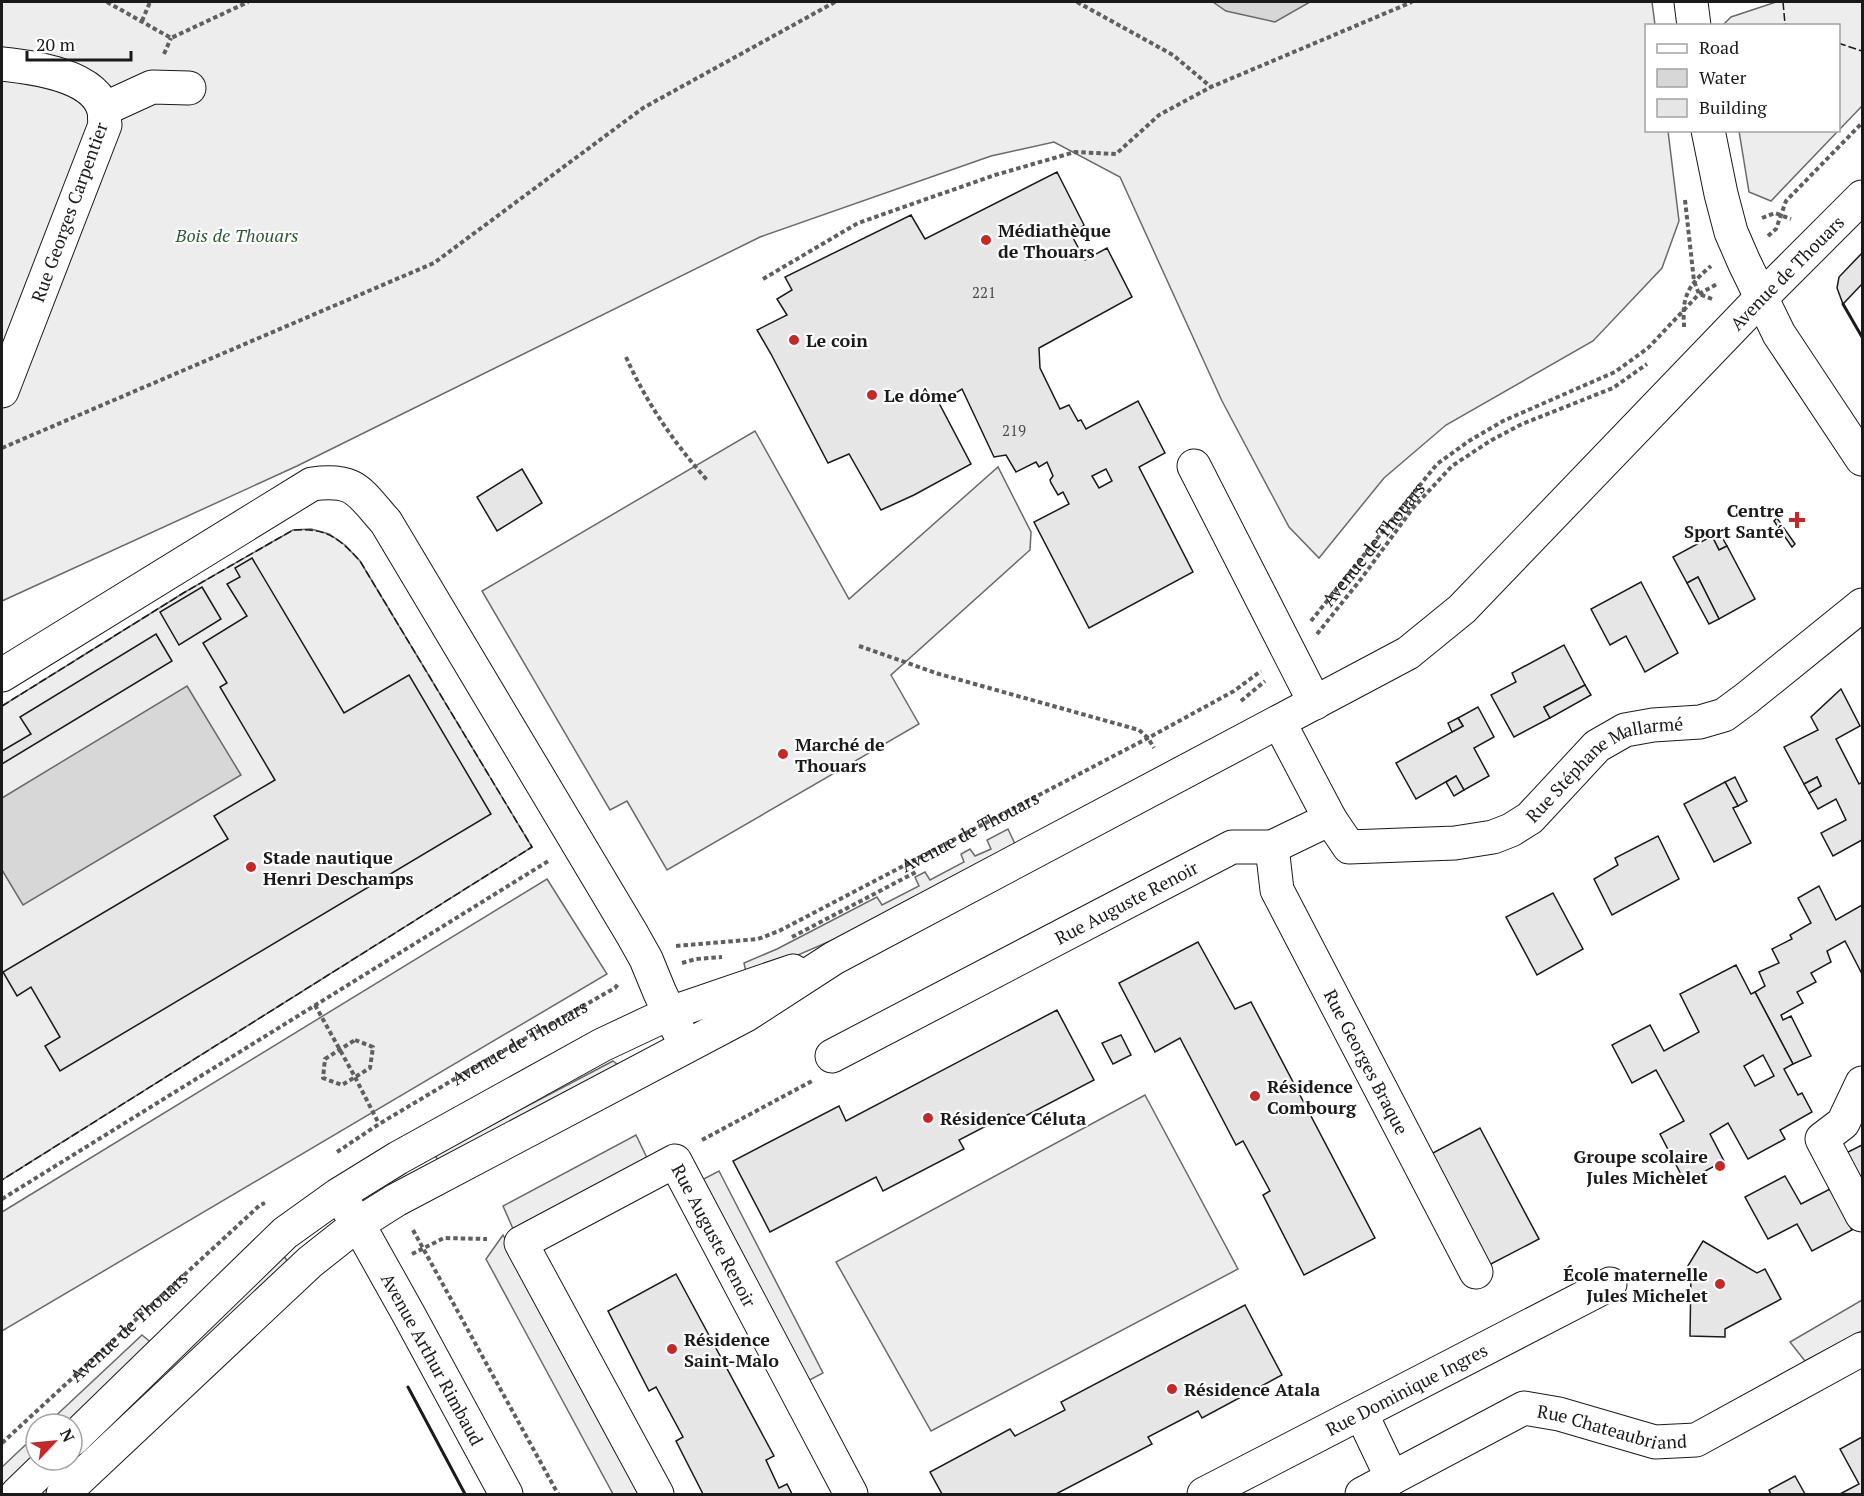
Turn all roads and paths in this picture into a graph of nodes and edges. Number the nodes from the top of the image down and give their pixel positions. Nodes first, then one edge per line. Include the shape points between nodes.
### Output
1 (106, 2) edge
2 (150, 2) edge
3 (248, 2) edge
4 (836, 2) edge
5 (1077, 2) edge
6 (1412, 2) edge
7 (1691, 2) edge
8 (142, 21) junction
9 (1694, 24) edge
10 (2, 64) edge
11 (1212, 87) junction
12 (189, 88) dead end
13 (104, 109) junction
14 (1863, 123) edge
15 (1708, 132) edge
16 (1863, 196) edge
17 (1685, 199) dead end
18 (1781, 215) junction
19 (1755, 224) dead end
20 (1731, 261) junction
21 (763, 279) dead end
22 (1694, 281) junction
23 (1699, 294) junction
24 (1761, 298) junction
25 (1684, 309) junction
26 (1676, 335) dead end
27 (626, 357) dead end
28 (1652, 361) dead end
29 (2, 391) edge
30 (2, 448) edge
31 (1863, 459) edge
32 (1194, 466) dead end
33 (707, 480) dead end
34 (1863, 605) edge
35 (859, 646) dead end
36 (1289, 654) junction
37 (16, 659) edge
38 (2, 675) edge
39 (1315, 703) junction
40 (1237, 704) dead end
41 (1279, 722) junction
42 (1149, 738) junction
43 (1163, 743) dead end
44 (1154, 748) junction
45 (1144, 753) dead end
46 (1330, 819) junction
47 (578, 842) junction
48 (1272, 847) junction
49 (923, 868) dead end
50 (791, 938) dead end
51 (732, 956) dead end
52 (834, 958) junction
53 (650, 967) junction
54 (615, 988) junction
55 (315, 1005) junction
56 (670, 1013) junction
57 (686, 1046) junction
58 (340, 1049) junction
59 (832, 1056) joint
60 (355, 1077) junction
61 (1863, 1083) edge
62 (379, 1124) junction
63 (360, 1136) junction
64 (333, 1155) dead end
65 (675, 1161) junction
66 (380, 1168) junction
67 (338, 1195) junction
68 (2, 1199) edge
69 (396, 1200) junction
70 (271, 1201) dead end
71 (1863, 1215) edge
72 (358, 1224) junction
73 (521, 1243) junction
74 (423, 1248) junction
75 (404, 1258) dead end
76 (1476, 1272) dead end
77 (1610, 1284) dead end
78 (1863, 1349) edge
79 (1361, 1413) junction
80 (84, 1428) edge
81 (2, 1443) edge
82 (39, 1472) edge
83 (1392, 1478) junction
84 (16, 1494) edge
85 (63, 1494) edge
86 (506, 1494) edge
87 (558, 1494) edge
88 (657, 1494) edge
89 (851, 1494) edge
90 (1204, 1494) edge
91 (1362, 1494) edge

1 - 8 path
2 - 8 path
3 - 8 path via 171,38
4 - 30 path via 643,108 434,263
5 - 11 path via 1173,55
6 - 11 path
7 - 9 street
10 - 13 street, Rue Georges Carpentier via 35,68 78,81
11 - 21 path via 1159,115 1116,154 1075,152 995,175 858,223
12 - 13 street via 152,87
13 - 29 street, Rue Georges Carpentier via 105,125
14 - 18 path, Avenue de Thouars via 1786,201
15 - 20 street via 1731,231
16 - 24 street, Avenue de Thouars
17 - 22 path
18 - 19 path via 1764,216
18 - 20 path, Avenue de Thouars via 1776,229
20 - 22 path
20 - 23 path, Avenue de Thouars via 1727,278
20 - 24 street
22 - 23 path
22 - 25 path
23 - 25 path, Avenue de Thouars
24 - 31 street via 1779,334
24 - 39 street, Avenue de Thouars via 1462,609 1408,653
25 - 26 path via 1684,326
25 - 36 path, Avenue de Thouars via 1648,348 1615,372 1503,421 1437,464
27 - 33 path via 639,387
28 - 36 path via 1613,387 1522,424 1452,466 1413,508 1317,635
32 - 36 street
34 - 46 street, Rue Stéphane Mallarmé via 1724,715 1684,725 1624,730 1597,746 1530,818 1511,830 1455,843 1349,847
35 - 42 path via 939,674 1138,730
36 - 39 street
36 - 40 path
36 - 42 path, Avenue de Thouars via 1234,691
37 - 38 street
37 - 47 street via 312,484 351,485 386,522
39 - 41 street, Avenue de Thouars
41 - 46 street
41 - 52 street, Avenue de Thouars
42 - 44 path
42 - 53 path, Avenue de Thouars via 779,931 758,939 675,946 662,950
43 - 44 path
44 - 45 path
46 - 48 street, Rue Auguste Renoir
47 - 53 street
47 - 55 path
48 - 59 street, Rue Auguste Renoir via 1232,847
48 - 76 street, Rue Georges Braque via 1277,890
49 - 50 path
51 - 53 path
52 - 56 street, Avenue de Thouars
52 - 57 street, Avenue de Thouars via 746,1015
53 - 54 path via 633,985
53 - 54 path, Avenue de Thouars via 631,970
53 - 56 street
54 - 62 path, Avenue de Thouars
55 - 58 path
55 - 68 path
56 - 57 street
56 - 66 street, Avenue de Thouars via 602,1045
57 - 69 street, Avenue de Thouars
58 - 60 path
58 - 60 path via 325,1059 323,1078 342,1085
58 - 60 path via 355,1040 373,1047 370,1068
59 - 65 path via 829,1072 677,1153
60 - 62 path
61 - 71 street via 1843,1123 1822,1139
62 - 63 path, Avenue de Thouars
63 - 64 path, Avenue de Thouars
63 - 66 path
65 - 73 street, Rue Auguste Renoir
65 - 89 street, Rue Auguste Renoir
66 - 67 street, Avenue de Thouars
67 - 72 street, Avenue Arthur Rimbaud
67 - 80 street, Avenue de Thouars via 285,1233
69 - 72 street, Avenue de Thouars
69 - 74 path
70 - 81 path, Avenue de Thouars via 260,1205
72 - 85 street, Avenue de Thouars via 310,1262
72 - 86 street, Avenue Arthur Rimbaud
73 - 74 path via 444,1238
73 - 88 street
74 - 75 path
74 - 87 path
77 - 79 street, Rue Dominique Ingres
78 - 83 street, Rue Chateaubriand via 1696,1440 1655,1442 1524,1408
79 - 83 street
79 - 90 street, Rue Dominique Ingres
82 - 84 street
83 - 91 street, Rue Chateaubriand

